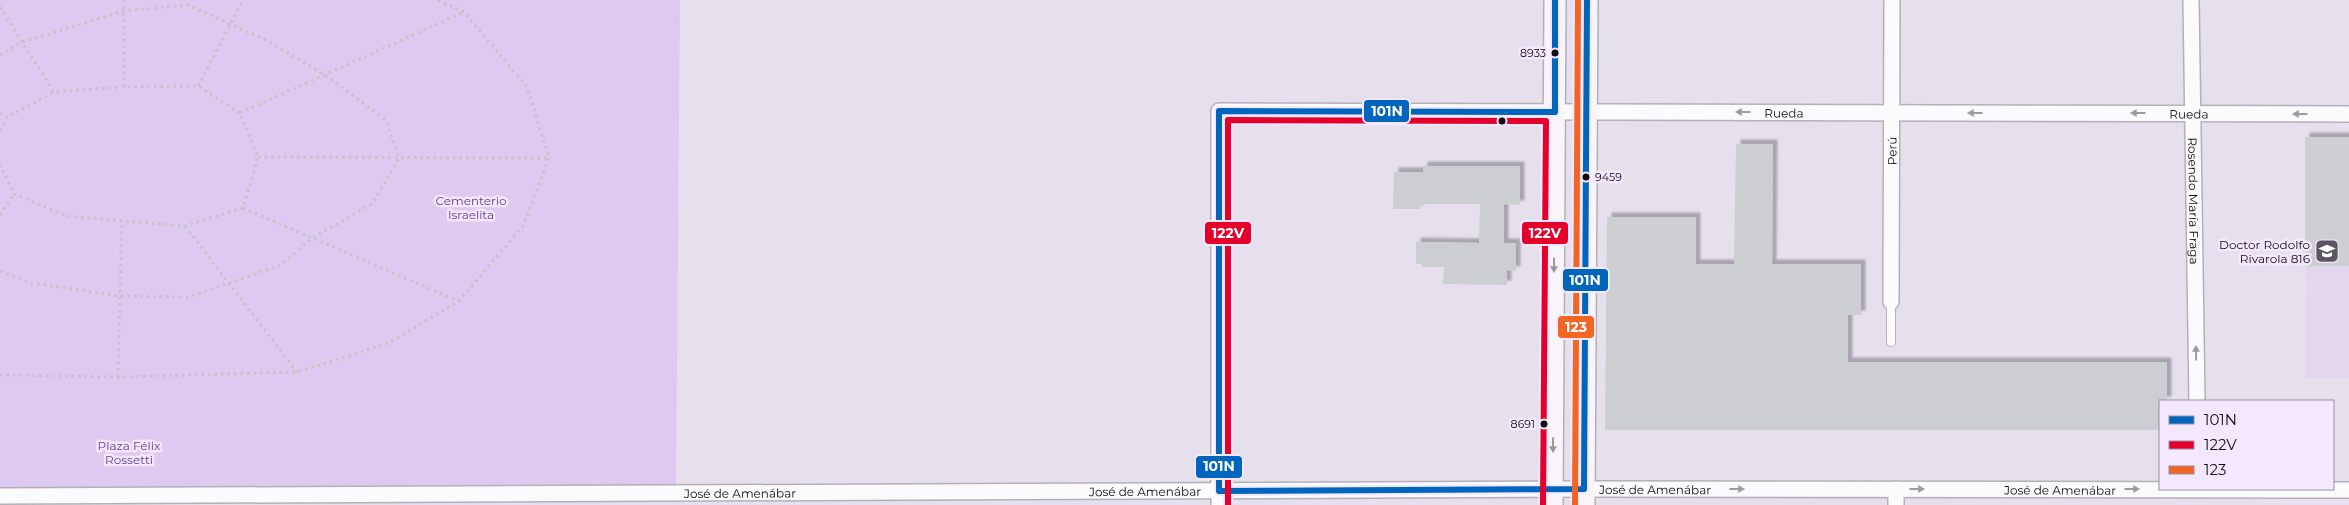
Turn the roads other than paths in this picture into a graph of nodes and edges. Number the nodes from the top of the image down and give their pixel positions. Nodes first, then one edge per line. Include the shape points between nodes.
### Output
1 (1554, 0) edge
2 (1587, 0) edge
3 (1892, 0) edge
4 (2191, 0) edge
5 (1555, 112) junction
6 (1587, 112) junction
7 (1891, 112) junction
8 (2192, 114) junction
9 (2349, 114) edge
10 (1891, 302) joint
11 (1891, 342) dead end
12 (2197, 400) edge
13 (1896, 489) junction
14 (2159, 489) edge
15 (2199, 490) edge
16 (2334, 490) edge
17 (2349, 490) edge
18 (0, 496) edge
19 (1552, 497) edge
20 (1584, 497) edge
21 (1219, 498) edge
22 (558, 499) edge
23 (889, 499) edge
24 (229, 500) edge
25 (1896, 505) edge
26 (2199, 505) edge

1 - 5 main road
2 - 6 main road
3 - 7 street, Perú
4 - 8 street, Rosendo María Fraga
5 - 6 street, Rueda
5 -> 19 main road
5 - 21 street, Rueda via 1219,111
7 -> 6 street, Rueda
6 - 20 main road
8 -> 7 street, Rueda
7 - 10 street, Perú
9 -> 8 street, Rueda
12 -> 8 street, Rosendo María Fraga
10 - 11 lane
13 -> 14 street, José de Amenábar
20 -> 13 street, José de Amenábar
13 - 25 street
15 - 26 street
16 - 17 street, José de Amenábar
18 - 24 street, José de Amenábar
19 - 20 street, José de Amenábar
19 - 21 street, José de Amenábar
21 - 23 street, José de Amenábar
22 - 23 street, José de Amenábar
22 - 24 street, José de Amenábar

